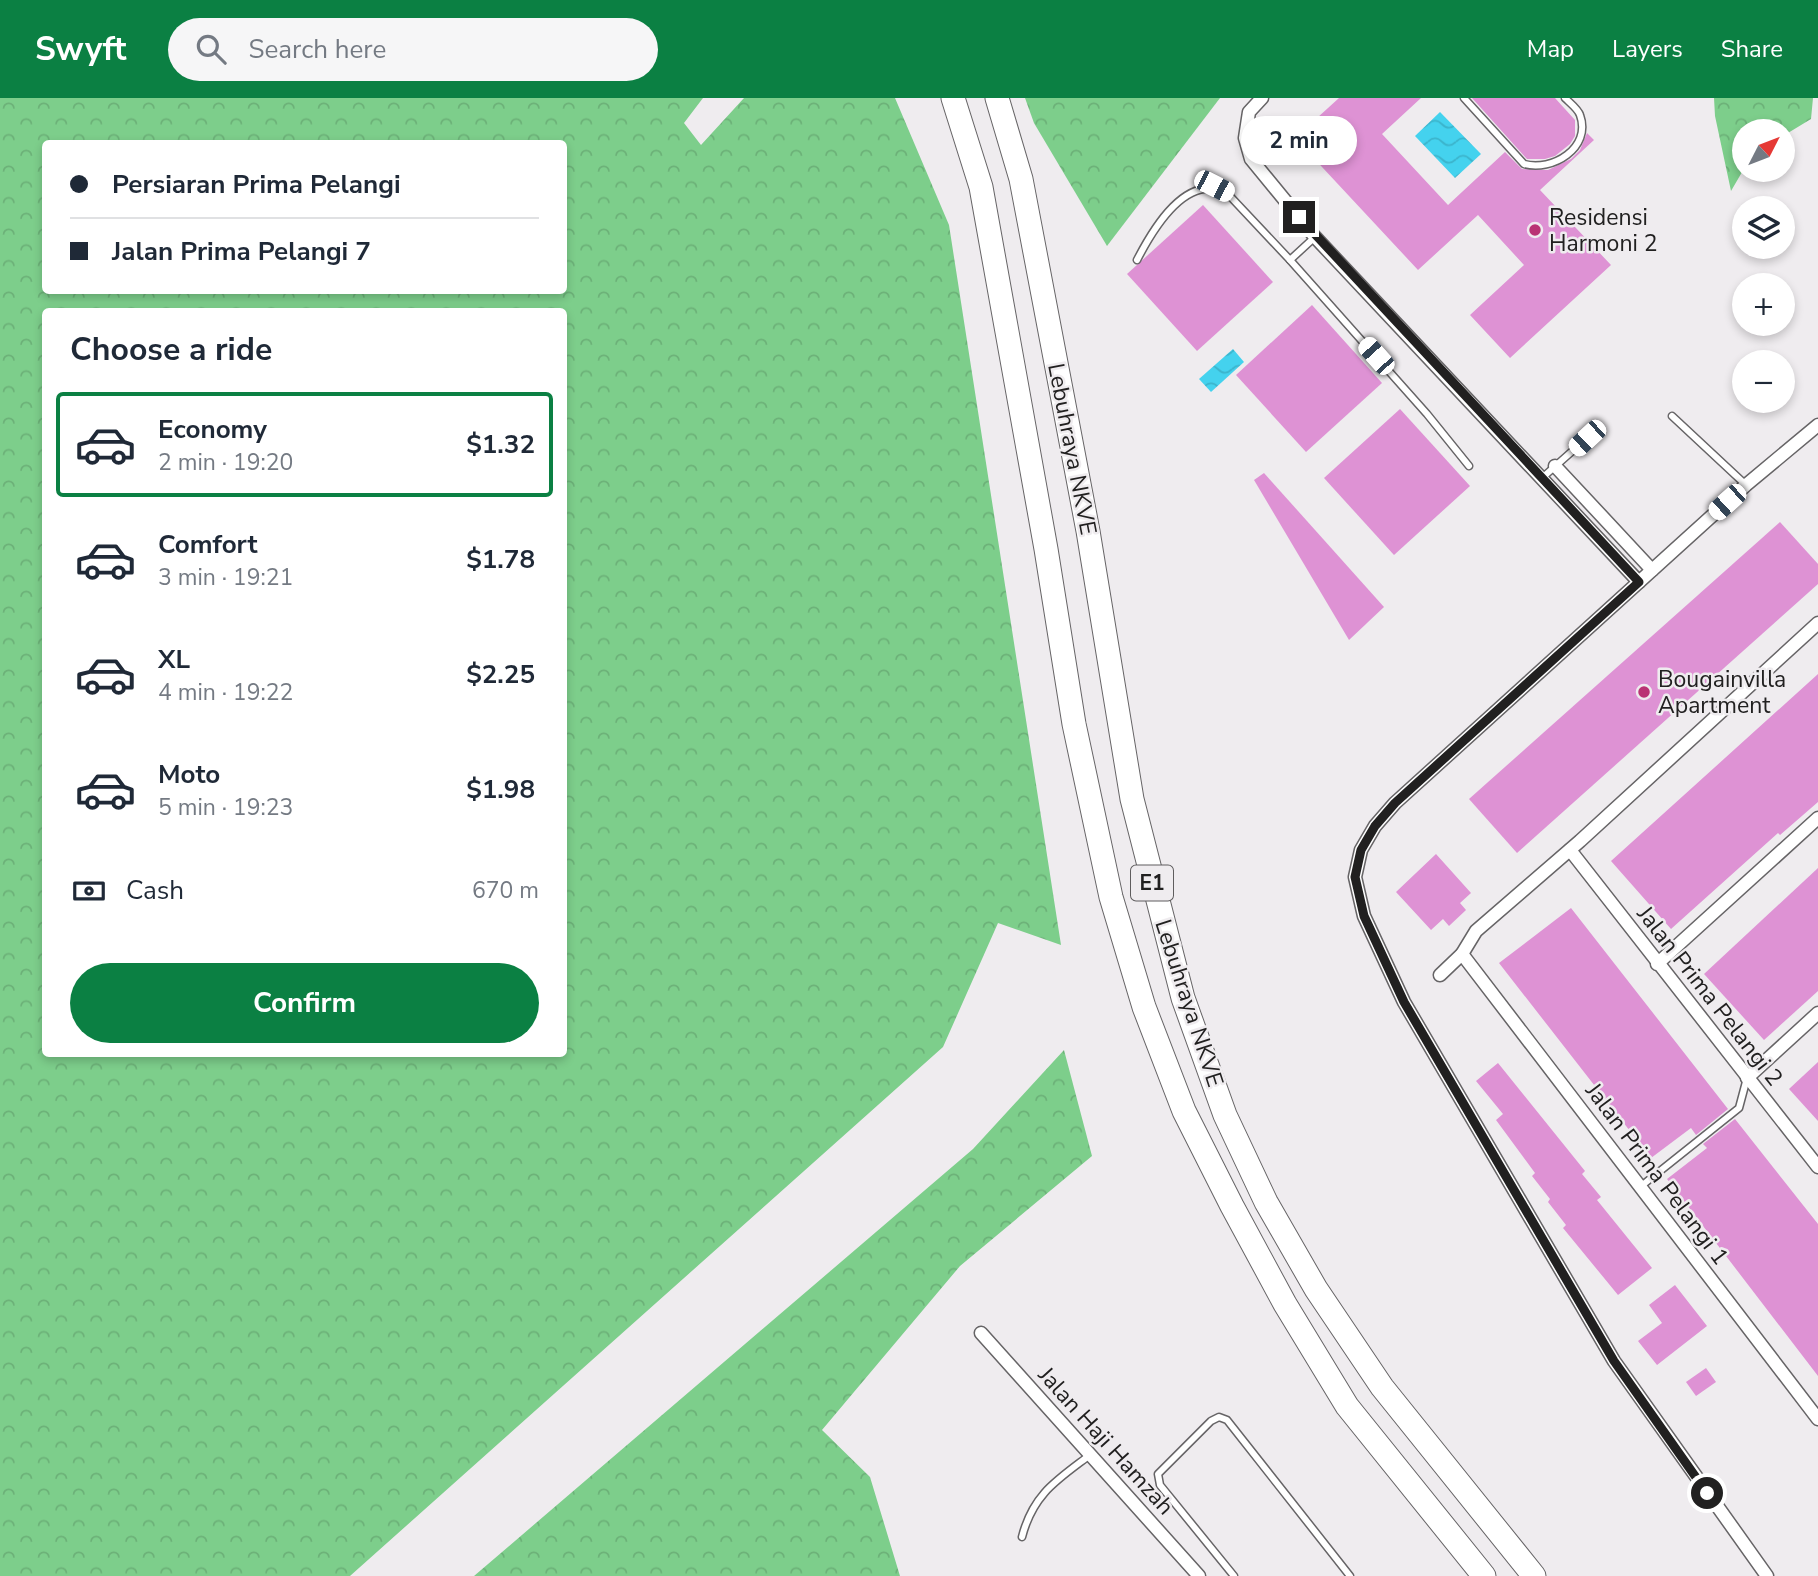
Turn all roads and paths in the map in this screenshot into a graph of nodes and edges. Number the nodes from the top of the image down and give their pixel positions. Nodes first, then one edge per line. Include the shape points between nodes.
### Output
1 (953, 98) edge
2 (997, 98) edge
3 (1262, 98) edge
4 (1464, 98) edge
5 (1565, 98) edge
6 (1315, 237) junction
7 (1137, 260) dead end
8 (1290, 260) junction
9 (1672, 416) dead end
10 (1818, 425) edge
11 (1587, 438) dead end
12 (1469, 466) dead end
13 (1555, 466) junction
14 (1542, 478) junction
15 (1746, 485) junction
16 (1652, 570) junction
17 (1639, 582) junction
18 (1818, 623) edge
19 (1818, 818) edge
20 (1570, 850) junction
21 (1462, 954) junction
22 (1657, 964) junction
23 (1440, 975) dead end
24 (1818, 1013) edge
25 (1747, 1078) junction
26 (1818, 1167) edge
27 (1640, 1186) junction
28 (981, 1333) dead end
29 (1818, 1419) edge
30 (1090, 1455) junction
31 (1022, 1537) dead end
32 (1199, 1576) edge
33 (1234, 1576) edge
34 (1350, 1576) edge
35 (1484, 1576) edge
36 (1534, 1576) edge
37 (1767, 1576) edge

1 - 35 highway, Lebuhraya NKVE / E1 via 981,187 1074,724 1111,897 1144,1007 1184,1111 1285,1304 1347,1406
2 - 36 highway, Lebuhraya NKVE / E1 via 1021,179 1088,531 1132,799 1183,998 1225,1115 1266,1202 1316,1289 1382,1387
3 - 6 street via 1249,112 1245,138 1251,159
4 - 5 lane via 1524,164 1535,167 1560,160 1578,145 1580,114
6 - 8 lane
6 - 14 street
7 - 8 lane via 1152,232 1181,199 1214,186 1227,193
8 - 12 lane
9 - 15 lane
10 - 15 street
11 - 13 lane
13 - 14 lane
13 - 16 street
14 - 17 street
15 - 16 street
16 - 17 street
17 - 37 street via 1395,803 1361,850 1355,877 1364,916 1404,1002 1614,1361
18 - 20 street
19 - 22 street
20 - 21 street via 1476,931
20 - 22 street, Jalan Prima Pelangi 2
21 - 23 street
21 - 27 street, Jalan Prima Pelangi 1
22 - 25 street, Jalan Prima Pelangi 2
24 - 25 street
25 - 26 street, Jalan Prima Pelangi 2
25 - 27 lane via 1739,1108
27 - 29 street, Jalan Prima Pelangi 1
28 - 30 street, Jalan Haji Hamzah
30 - 31 lane via 1040,1496
30 - 32 street, Jalan Haji Hamzah
33 - 34 lane via 1160,1485 1158,1474 1219,1417 1227,1420

